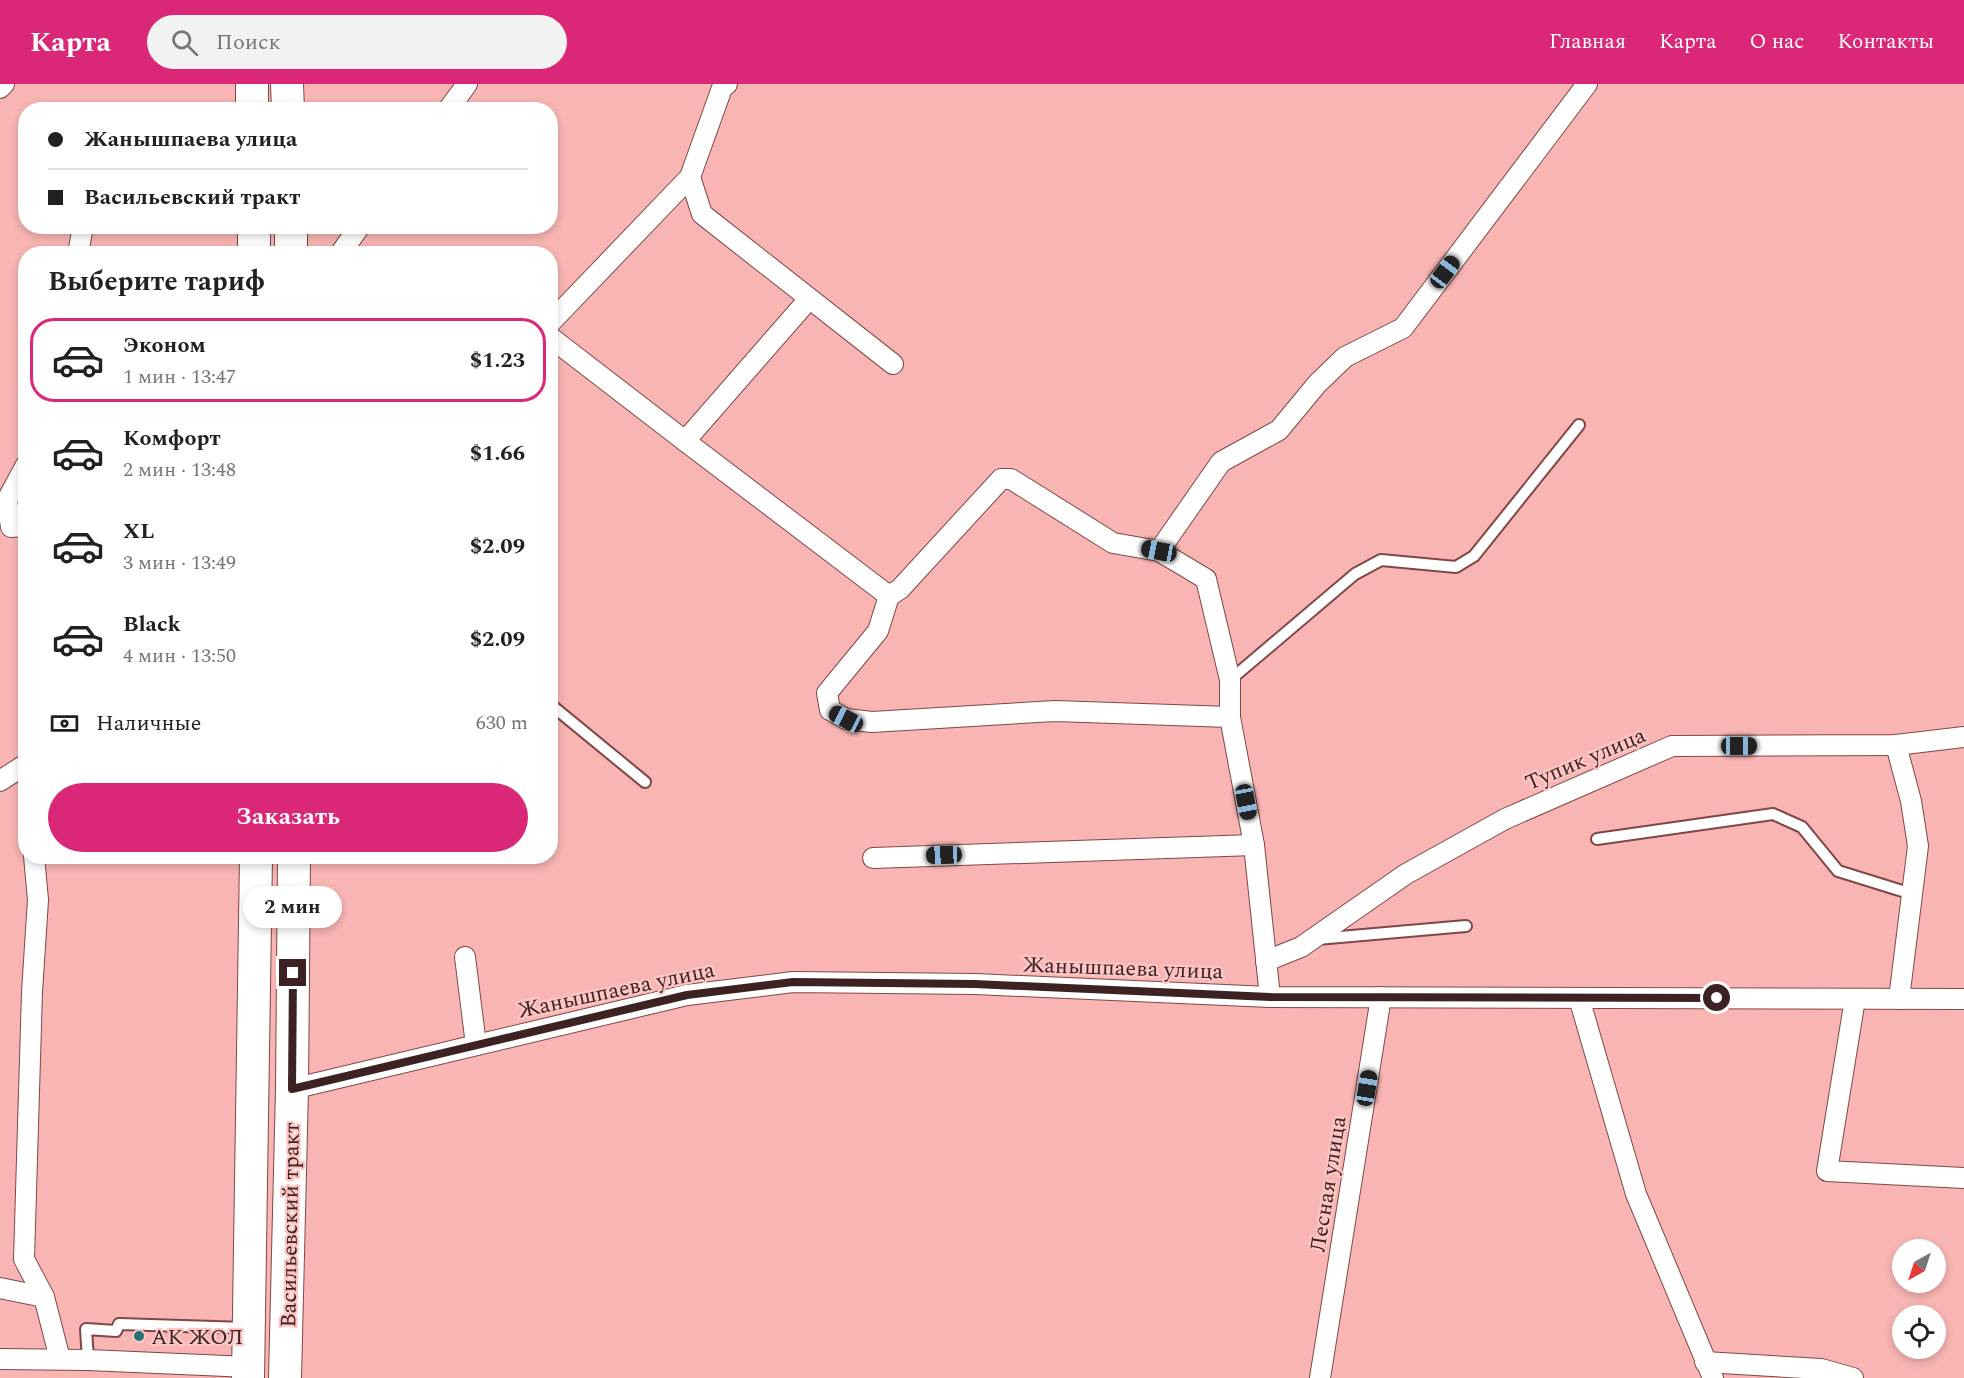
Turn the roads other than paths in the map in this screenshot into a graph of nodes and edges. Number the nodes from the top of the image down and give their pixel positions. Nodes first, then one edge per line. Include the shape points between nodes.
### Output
1 (3, 84) edge
2 (252, 84) edge
3 (287, 84) edge
4 (467, 84) edge
5 (726, 84) edge
6 (1587, 84) edge
7 (0, 87) edge
8 (252, 102) edge
9 (288, 102) edge
10 (454, 102) edge
11 (690, 177) junction
12 (809, 298) junction
13 (558, 315) edge
14 (558, 343) edge
15 (893, 364) dead end
16 (1579, 425) dead end
17 (685, 441) junction
18 (18, 480) edge
19 (18, 526) edge
20 (1159, 551) junction
21 (889, 596) junction
22 (1230, 680) junction
23 (558, 711) edge
24 (1230, 717) junction
25 (1964, 737) edge
26 (1896, 745) junction
27 (18, 769) edge
28 (0, 781) edge
29 (645, 782) dead end
30 (1597, 839) dead end
31 (1254, 845) junction
32 (873, 858) dead end
33 (35, 864) edge
34 (256, 864) edge
35 (294, 864) edge
36 (1912, 894) junction
37 (1466, 926) dead end
38 (1313, 939) junction
39 (465, 957) dead end
40 (1266, 961) junction
41 (1270, 997) junction
42 (1381, 997) junction
43 (1580, 998) junction
44 (1855, 999) junction
45 (1899, 999) junction
46 (1964, 999) edge
47 (476, 1045) junction
48 (292, 1089) junction
49 (1964, 1178) edge
50 (0, 1288) edge
51 (44, 1297) junction
52 (249, 1328) junction
53 (0, 1359) edge
54 (60, 1359) junction
55 (88, 1360) junction
56 (1709, 1370) edge
57 (248, 1372) edge
58 (285, 1378) edge
59 (1320, 1378) edge
60 (1853, 1378) edge

1 - 7 street
2 - 8 main road
3 - 9 main road
4 - 10 street
5 - 11 street
6 - 20 street via 1403,328 1345,357 1279,429 1221,462
11 - 12 street via 702,214
11 - 13 street
12 - 15 street
12 - 17 street
14 - 17 street
16 - 22 lane via 1474,556 1456,567 1381,560 1355,574
17 - 21 street
18 - 19 street via 7,500 10,527
20 - 21 street via 1113,543 1011,479 1001,479 900,589
20 - 22 street via 1206,579
21 - 24 street via 878,631 827,693 830,710 846,719 872,722 1054,711
22 - 24 street
23 - 29 lane
24 - 31 street
25 - 26 street, Тупик улица
26 - 36 street via 1918,846
26 - 38 street, Тупик улица via 1672,747 1505,819 1406,874
27 - 28 street
30 - 36 lane via 1773,814 1802,826 1838,871
31 - 32 street
31 - 40 street
33 - 51 street via 38,900 24,1259
34 - 52 main road, Васильевский тракт
35 - 48 main road, Васильевский тракт
36 - 45 street
37 - 38 lane
38 - 40 street, Тупик улица
39 - 47 street
40 - 41 street
41 - 42 street, Жанышпаева улица
41 - 47 street, Жанышпаева улица via 975,984 793,982 687,995
42 - 43 street, Жанышпаева улица
42 - 59 street, Лесная улица
43 - 44 street, Жанышпаева улица
43 - 56 street via 1636,1194
44 - 45 street, Жанышпаева улица
44 - 49 street via 1827,1171
45 - 46 street, Жанышпаева улица
47 - 48 street, Жанышпаева улица
48 - 58 main road, Васильевский тракт
50 - 51 street
51 - 54 street
52 - 55 lane via 119,1324 116,1331 86,1329
52 - 57 main road, Васильевский тракт
53 - 54 street
54 - 55 street
55 - 57 street
56 - 60 street via 1821,1369

